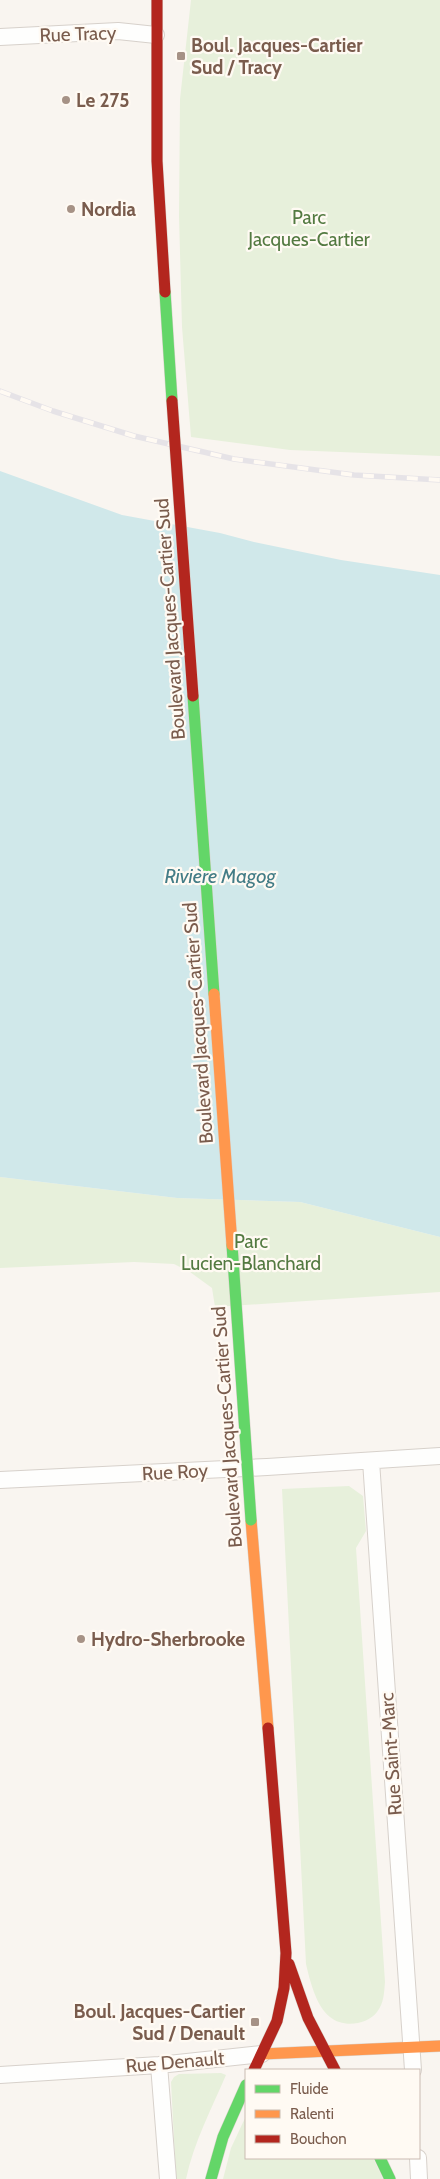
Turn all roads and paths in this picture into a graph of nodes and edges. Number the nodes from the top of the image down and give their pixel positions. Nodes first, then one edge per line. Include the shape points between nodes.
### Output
1 (157, 0) edge
2 (156, 35) junction
3 (0, 37) edge
4 (440, 1456) edge
5 (371, 1461) junction
6 (0, 1480) edge
7 (286, 1953) junction
8 (440, 2046) edge
9 (411, 2047) junction
10 (324, 2050) junction
11 (262, 2054) junction
12 (159, 2065) junction
13 (254, 2069) edge
14 (334, 2069) edge
15 (413, 2069) edge
16 (0, 2075) edge
17 (245, 2087) edge
18 (380, 2159) edge
19 (418, 2159) edge
20 (168, 2179) edge
21 (212, 2179) edge
22 (390, 2179) edge
23 (419, 2179) edge

1 - 2 main road, Boulevard Jacques-Cartier Sud
2 - 3 street, Rue Tracy via 118,31
2 - 7 main road, Boulevard Jacques-Cartier Sud, bridge via 157,161 172,401 251,1520
4 - 5 street, Rue Roy
5 - 6 street, Rue Roy
5 - 9 street, Rue Saint-Marc
7 - 10 main road, Boulevard Jacques-Cartier Sud via 308,2018
7 - 11 main road, Boulevard Jacques-Cartier Sud via 284,1988 277,2021
8 - 9 main road, Rue Denault
9 - 10 main road, Rue Denault
9 - 15 street, Rue Saint-Marc
10 - 11 main road, Rue Denault
10 - 14 main road, Boulevard Jacques-Cartier Sud
11 - 12 street, Rue Denault
11 - 13 main road, Boulevard Jacques-Cartier Sud
12 - 16 street, Rue Denault
12 - 20 street
17 - 21 main road via 223,2137
18 - 22 main road
19 - 23 street

